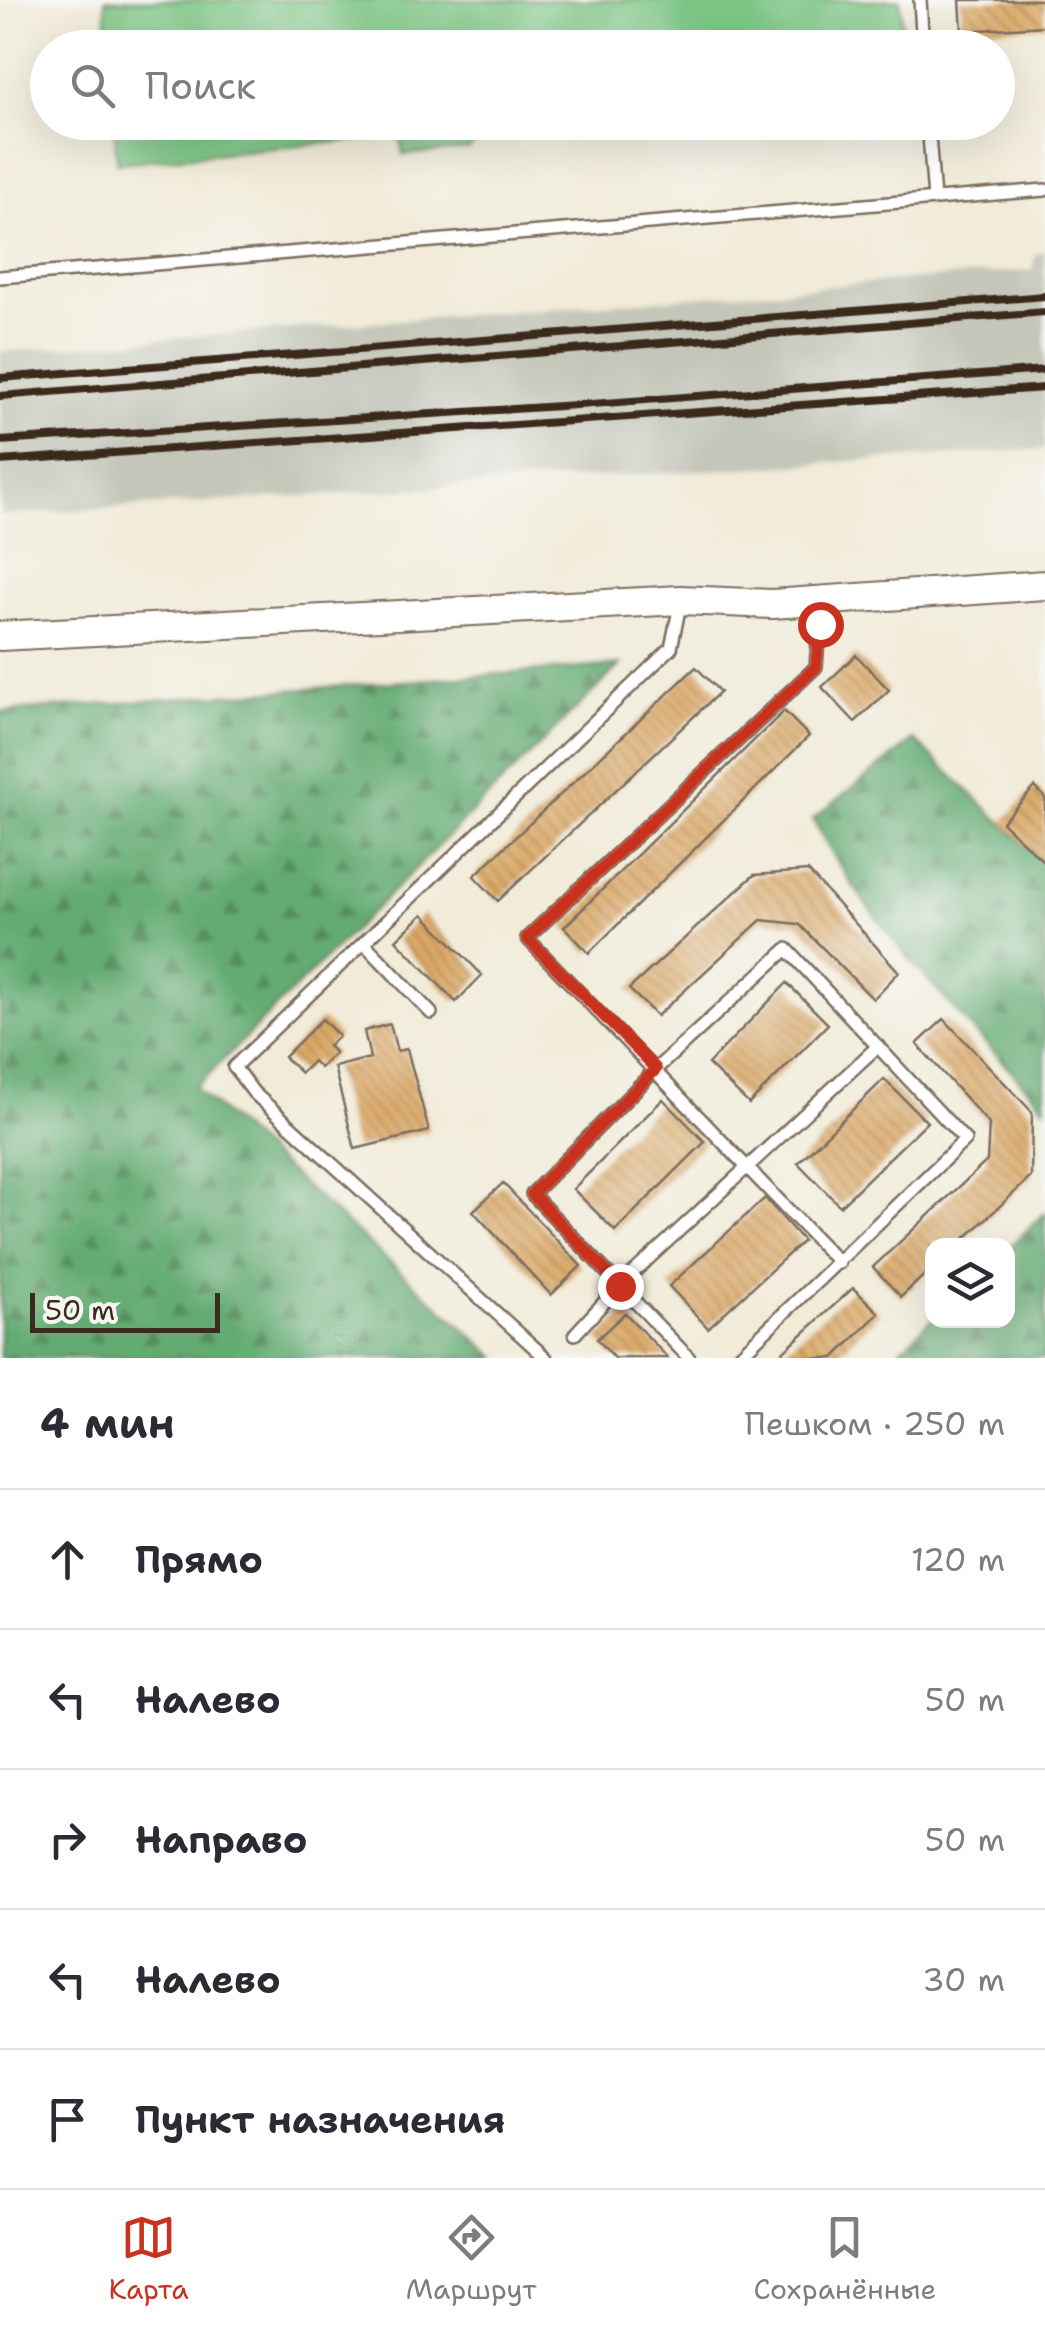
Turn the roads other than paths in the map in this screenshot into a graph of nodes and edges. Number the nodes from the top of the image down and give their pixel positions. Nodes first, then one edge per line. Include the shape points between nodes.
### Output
1 (920, 0) edge
2 (922, 30) edge
3 (929, 140) edge
4 (1045, 190) edge
5 (934, 199) junction
6 (0, 277) edge
7 (1045, 585) edge
8 (681, 600) junction
9 (822, 600) junction
10 (0, 636) edge
11 (365, 944) junction
12 (431, 1013) dead end
13 (878, 1046) junction
14 (656, 1069) junction
15 (749, 1167) junction
16 (839, 1263) junction
17 (620, 1286) junction
18 (574, 1334) dead end
19 (546, 1358) edge
20 (690, 1358) edge
21 (737, 1358) edge

1 - 2 lane
3 - 5 lane
4 - 5 lane
5 - 6 lane
7 - 9 street
8 - 9 street
8 - 10 street
8 - 11 lane via 671,648
9 - 14 lane via 816,667 527,938
11 - 12 lane
11 - 19 lane via 234,1067
13 - 14 lane via 787,949
13 - 15 lane
13 - 16 lane via 965,1140
14 - 15 lane
14 - 17 lane via 532,1194
15 - 16 lane
15 - 17 lane
16 - 21 lane
17 - 18 lane
17 - 20 lane

